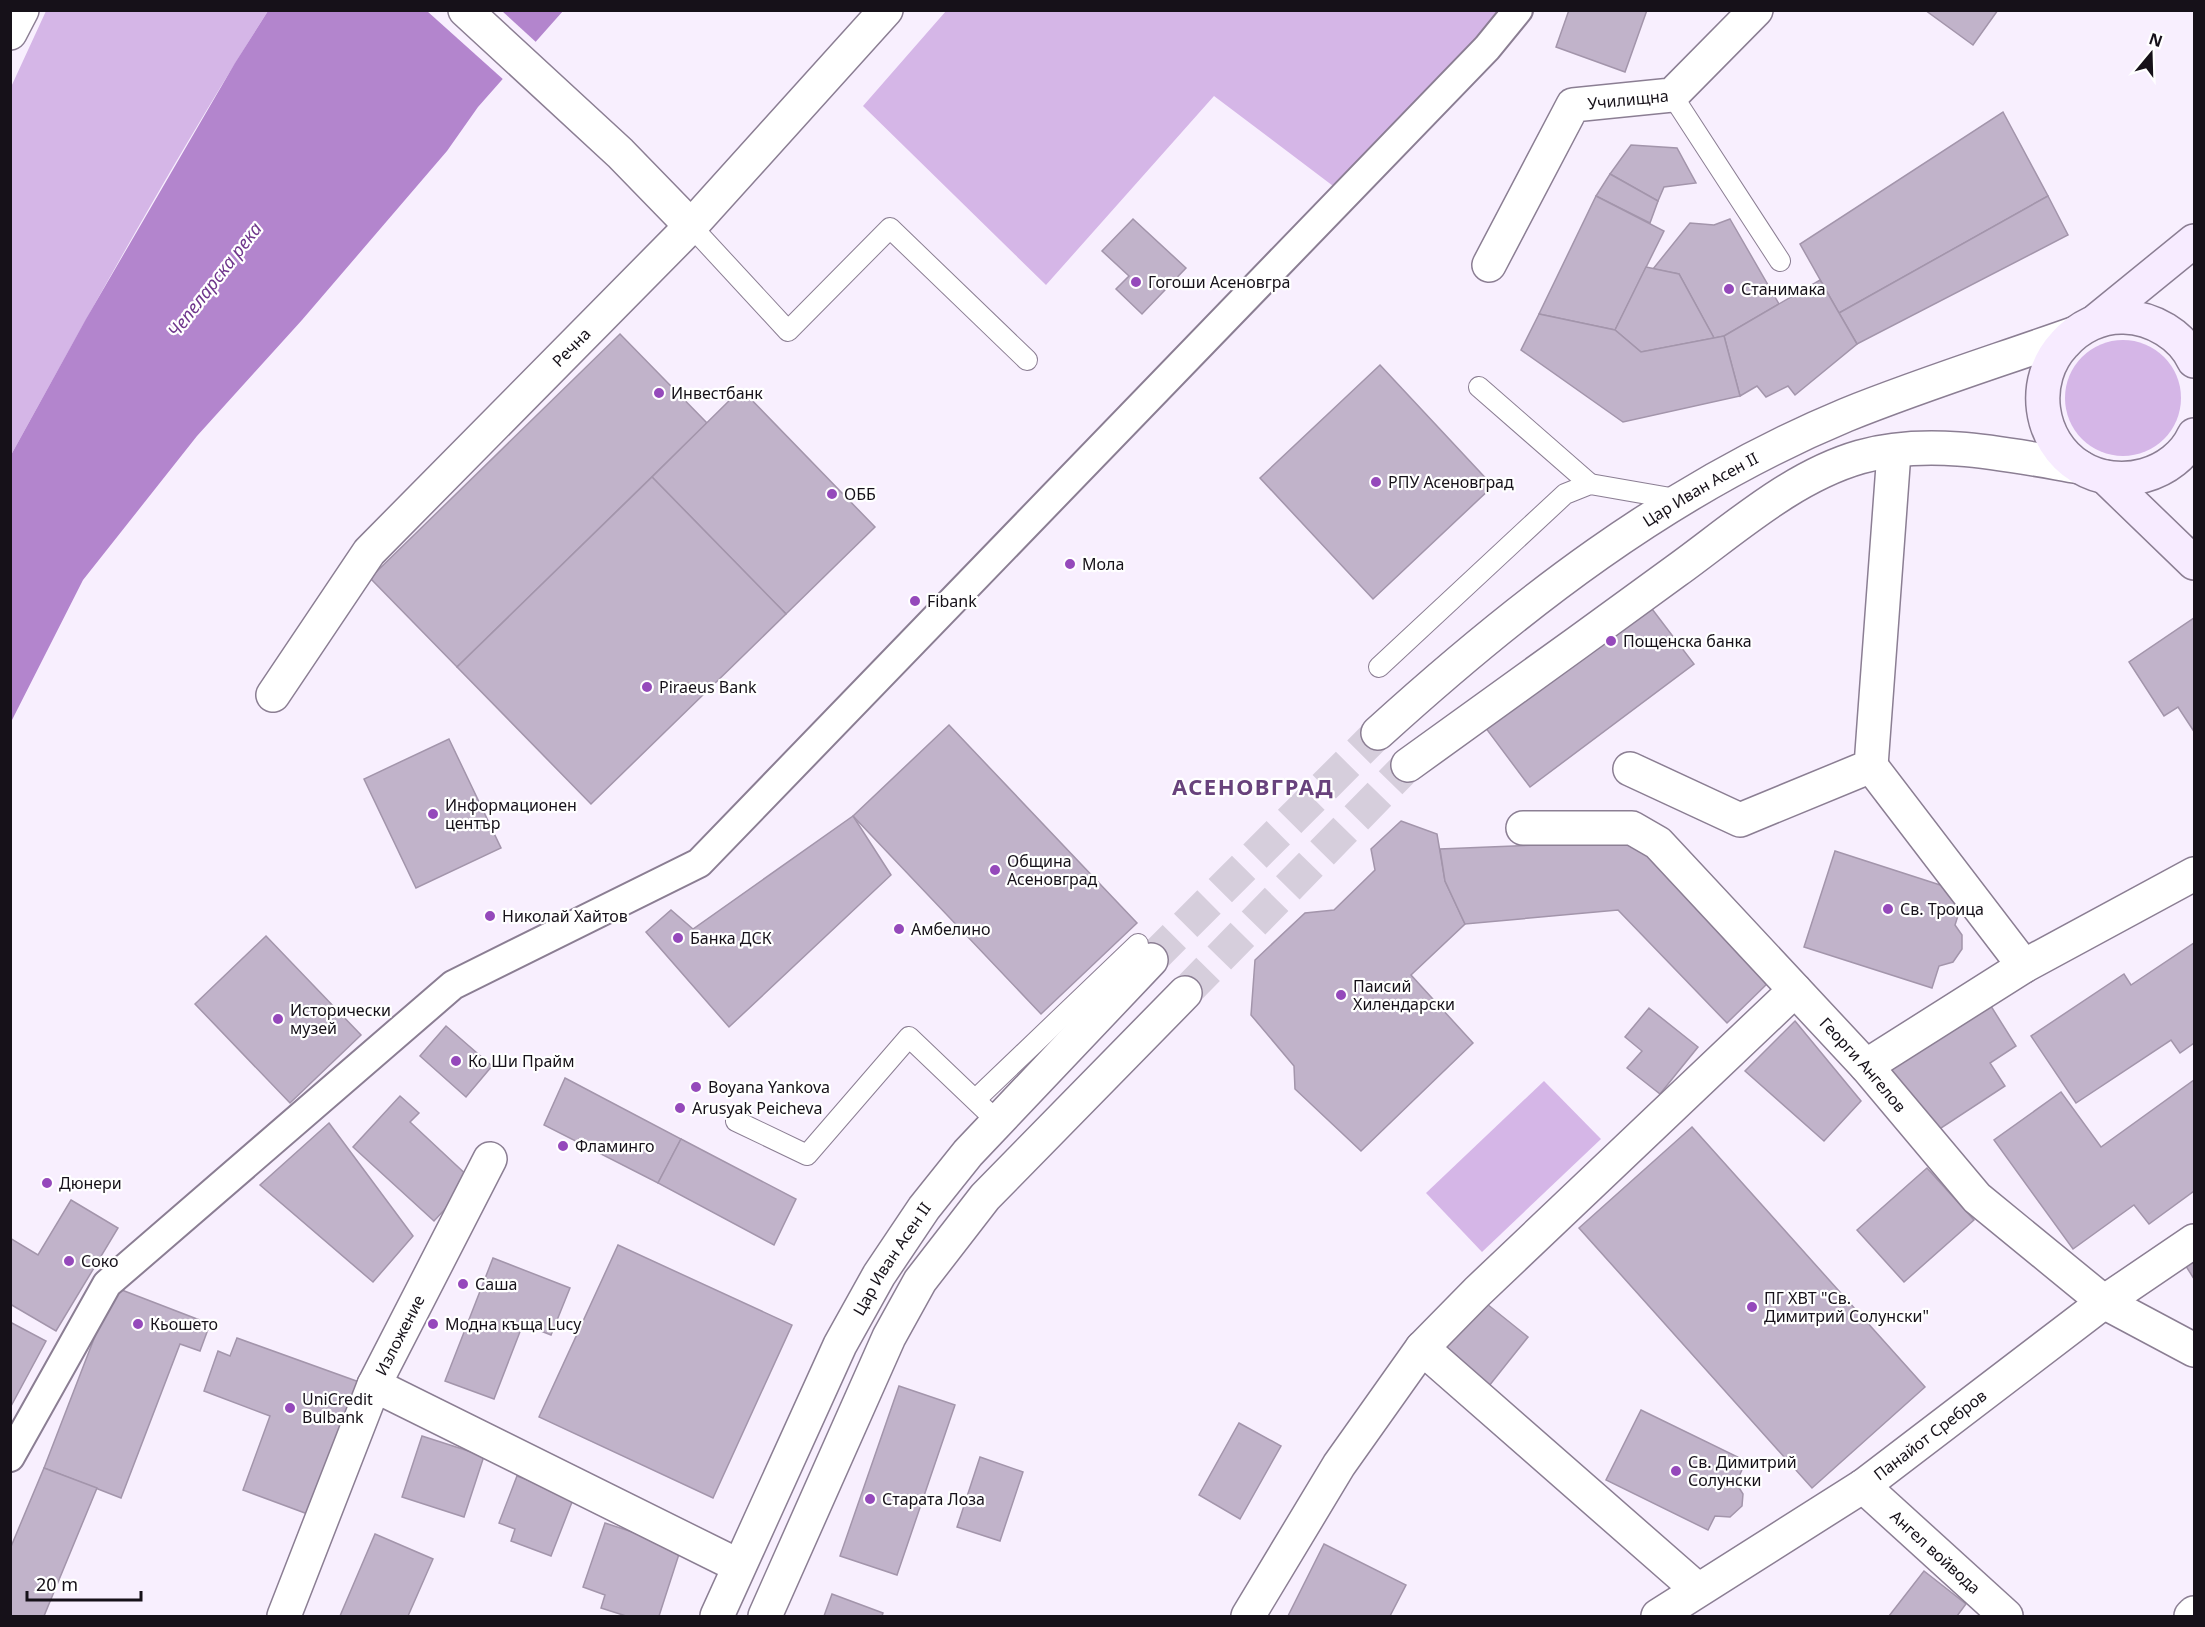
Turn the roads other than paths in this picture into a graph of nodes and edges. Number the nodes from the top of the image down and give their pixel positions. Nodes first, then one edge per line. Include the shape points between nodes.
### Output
1 (22, 10) edge
2 (465, 10) edge
3 (886, 10) edge
4 (1518, 10) edge
5 (1756, 10) edge
6 (10, 33) edge
7 (1672, 95) junction
8 (691, 226) junction
9 (2194, 241) edge
10 (1780, 261) dead end
11 (1489, 265) dead end
12 (2085, 327) junction
13 (1027, 360) dead end
14 (2194, 361) edge
15 (1479, 387) dead end
16 (2194, 435) edge
17 (1894, 452) junction
18 (2092, 472) junction
19 (1590, 484) junction
20 (1682, 500) junction
21 (2194, 563) edge
22 (1379, 667) dead end
23 (273, 695) dead end
24 (1378, 733) tunnel mouth
25 (1408, 765) tunnel mouth
26 (1871, 766) junction
27 (1630, 769) dead end
28 (1523, 828) dead end
29 (2194, 874) edge
30 (1145, 952) tunnel mouth
31 (2024, 966) junction
32 (1795, 990) junction
33 (1185, 993) tunnel mouth
34 (1866, 1066) junction
35 (987, 1110) junction
36 (736, 1121) dead end
37 (490, 1159) dead end
38 (2194, 1241) edge
39 (2104, 1302) junction
40 (1422, 1348) junction
41 (2194, 1350) edge
42 (375, 1385) junction
43 (10, 1457) edge
44 (1863, 1486) junction
45 (803, 1531) junction
46 (739, 1566) junction
47 (1697, 1589) junction
48 (2194, 1613) edge
49 (284, 1617) edge
50 (717, 1617) edge
51 (765, 1617) edge
52 (782, 1617) edge
53 (1248, 1617) edge
54 (1658, 1617) edge
55 (2006, 1617) edge
56 (2191, 1617) edge

1 - 6 street
2 - 8 street via 620,153
3 - 8 street, Речна
4 - 43 street via 1487,48 699,863 453,985 107,1284
5 - 7 street, Училищна
7 - 10 lane
7 - 11 street, Училищна via 1573,105
8 - 13 lane via 789,331 890,228
8 - 23 street, Речна via 369,552
9 - 12 main road
12 - 14 main road via 2123,316 2149,321 2172,333
12 - 18 main road via 2055,353 2044,377 2042,403 2047,428 2061,450
12 - 20 street, Цар Иван Асен II via 1846,415 1758,457
15 - 19 lane
16 - 18 main road via 2173,462 2152,474 2128,479
17 - 18 street via 1958,450
17 - 25 street via 1861,457 1799,485 1739,524
17 - 26 street
18 - 21 main road
19 - 20 lane
19 - 22 lane via 1552,503
20 - 24 street, Цар Иван Асен II via 1527,604
26 - 27 street via 1740,820
26 - 31 street
28 - 32 street, Георги Ангелов via 1632,828 1658,843
29 - 31 street
30 - 35 street, Цар Иван Асен II
31 - 34 street
32 - 34 street, Георги Ангелов
32 - 40 street
33 - 45 street via 985,1197 920,1281 890,1337
34 - 39 street, Георги Ангелов via 1977,1198
35 - 36 lane via 909,1037 807,1155
35 - 46 street, Цар Иван Асен II via 945,1180 879,1275 840,1345
37 - 42 street, Изложение
38 - 39 street, Панайот Сребров
39 - 41 street, Георги Ангелов
39 - 44 street, Панайот Сребров
40 - 47 street
40 - 53 street via 1339,1465
42 - 46 street
42 - 49 street, Изложение
44 - 47 street, Панайот Сребров
44 - 55 street, Ангел войвода
45 - 51 street
45 - 52 street
46 - 50 street, Цар Иван Асен II
47 - 54 street, Панайот Сребров
48 - 56 street

